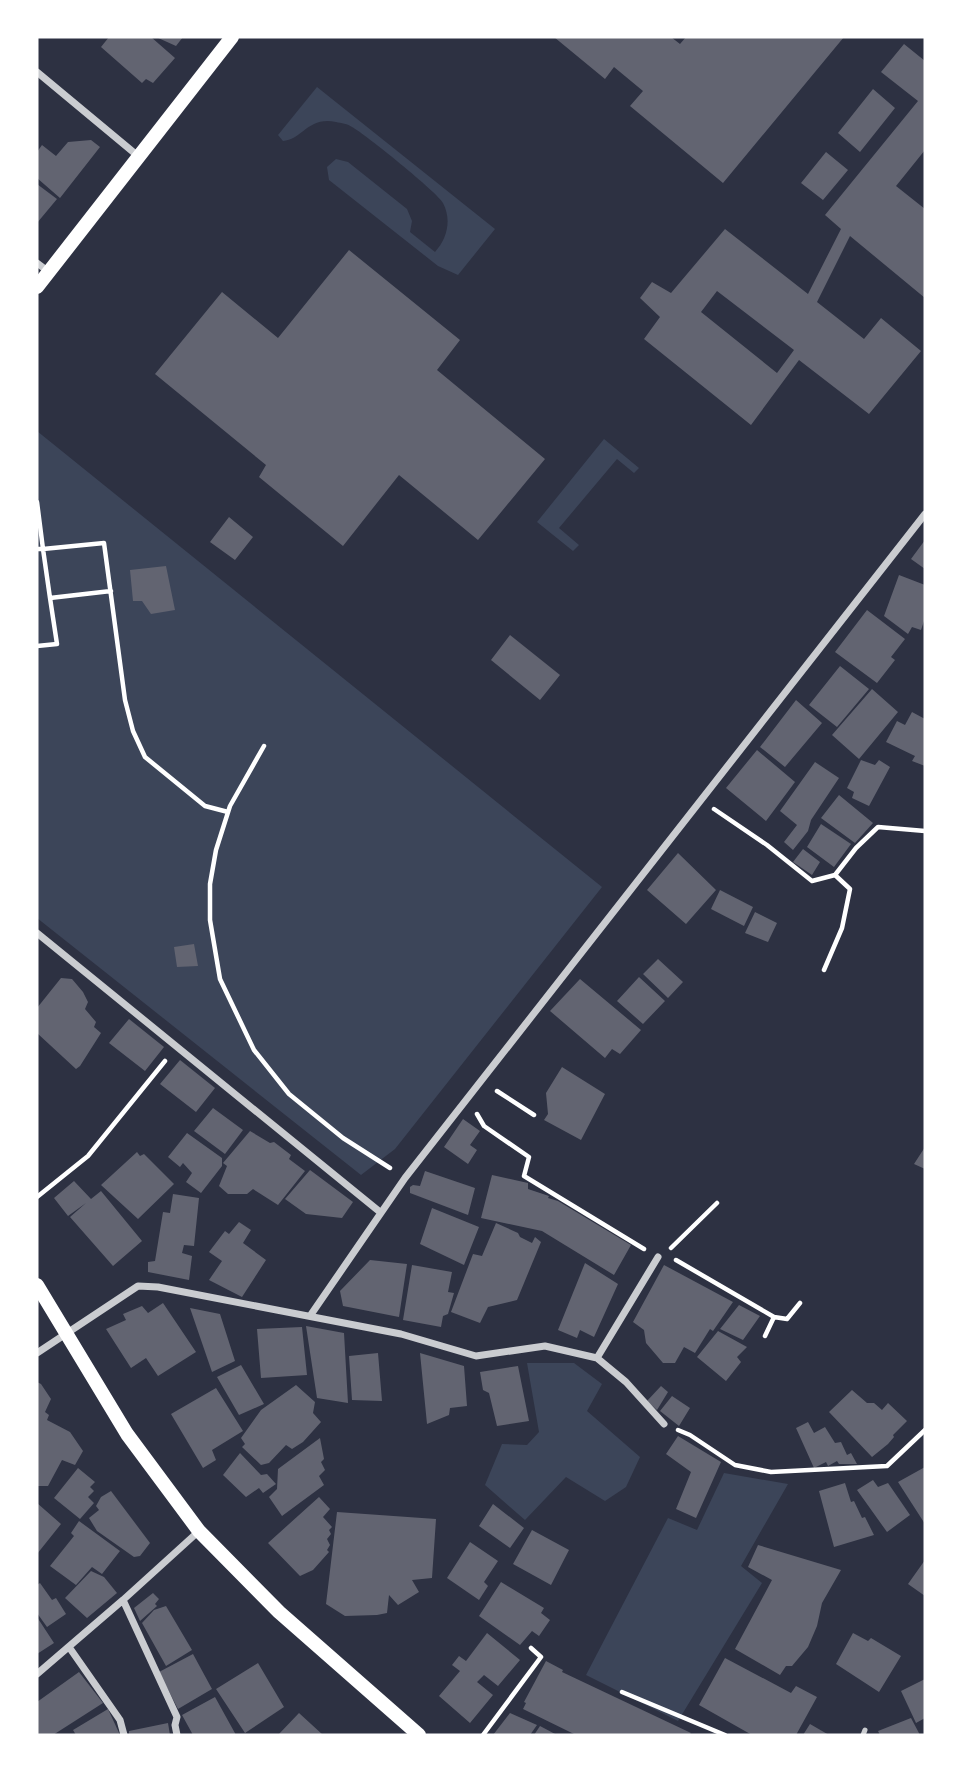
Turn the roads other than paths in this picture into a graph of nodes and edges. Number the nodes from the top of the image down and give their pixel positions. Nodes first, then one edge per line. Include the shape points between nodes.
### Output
1 (232, 37) edge
2 (37, 72) edge
3 (139, 156) junction
4 (43, 267) edge
5 (37, 287) edge
6 (925, 514) edge
7 (37, 933) edge
8 (380, 1212) junction
9 (658, 1257) road end
10 (37, 1285) edge
11 (310, 1316) junction
12 (65, 1335) junction
13 (37, 1353) edge
14 (597, 1358) junction
15 (664, 1424) road end
16 (199, 1531) junction
17 (124, 1600) junction
18 (69, 1647) junction
19 (37, 1674) edge
20 (124, 1735) edge
21 (177, 1735) edge
22 (419, 1735) edge

1 - 3 main road
2 - 3 street
3 - 4 main road
4 - 5 main road
6 - 8 street
7 - 8 street
8 - 11 street
9 - 14 street
10 - 12 main road
11 - 12 street via 138,1286
11 - 14 street via 401,1334 476,1356 545,1346
12 - 13 street
12 - 16 main road via 128,1434
14 - 15 street
16 - 17 street
16 - 22 main road via 279,1612
17 - 18 street
17 - 21 street via 177,1717
18 - 19 street
18 - 20 street via 120,1720

